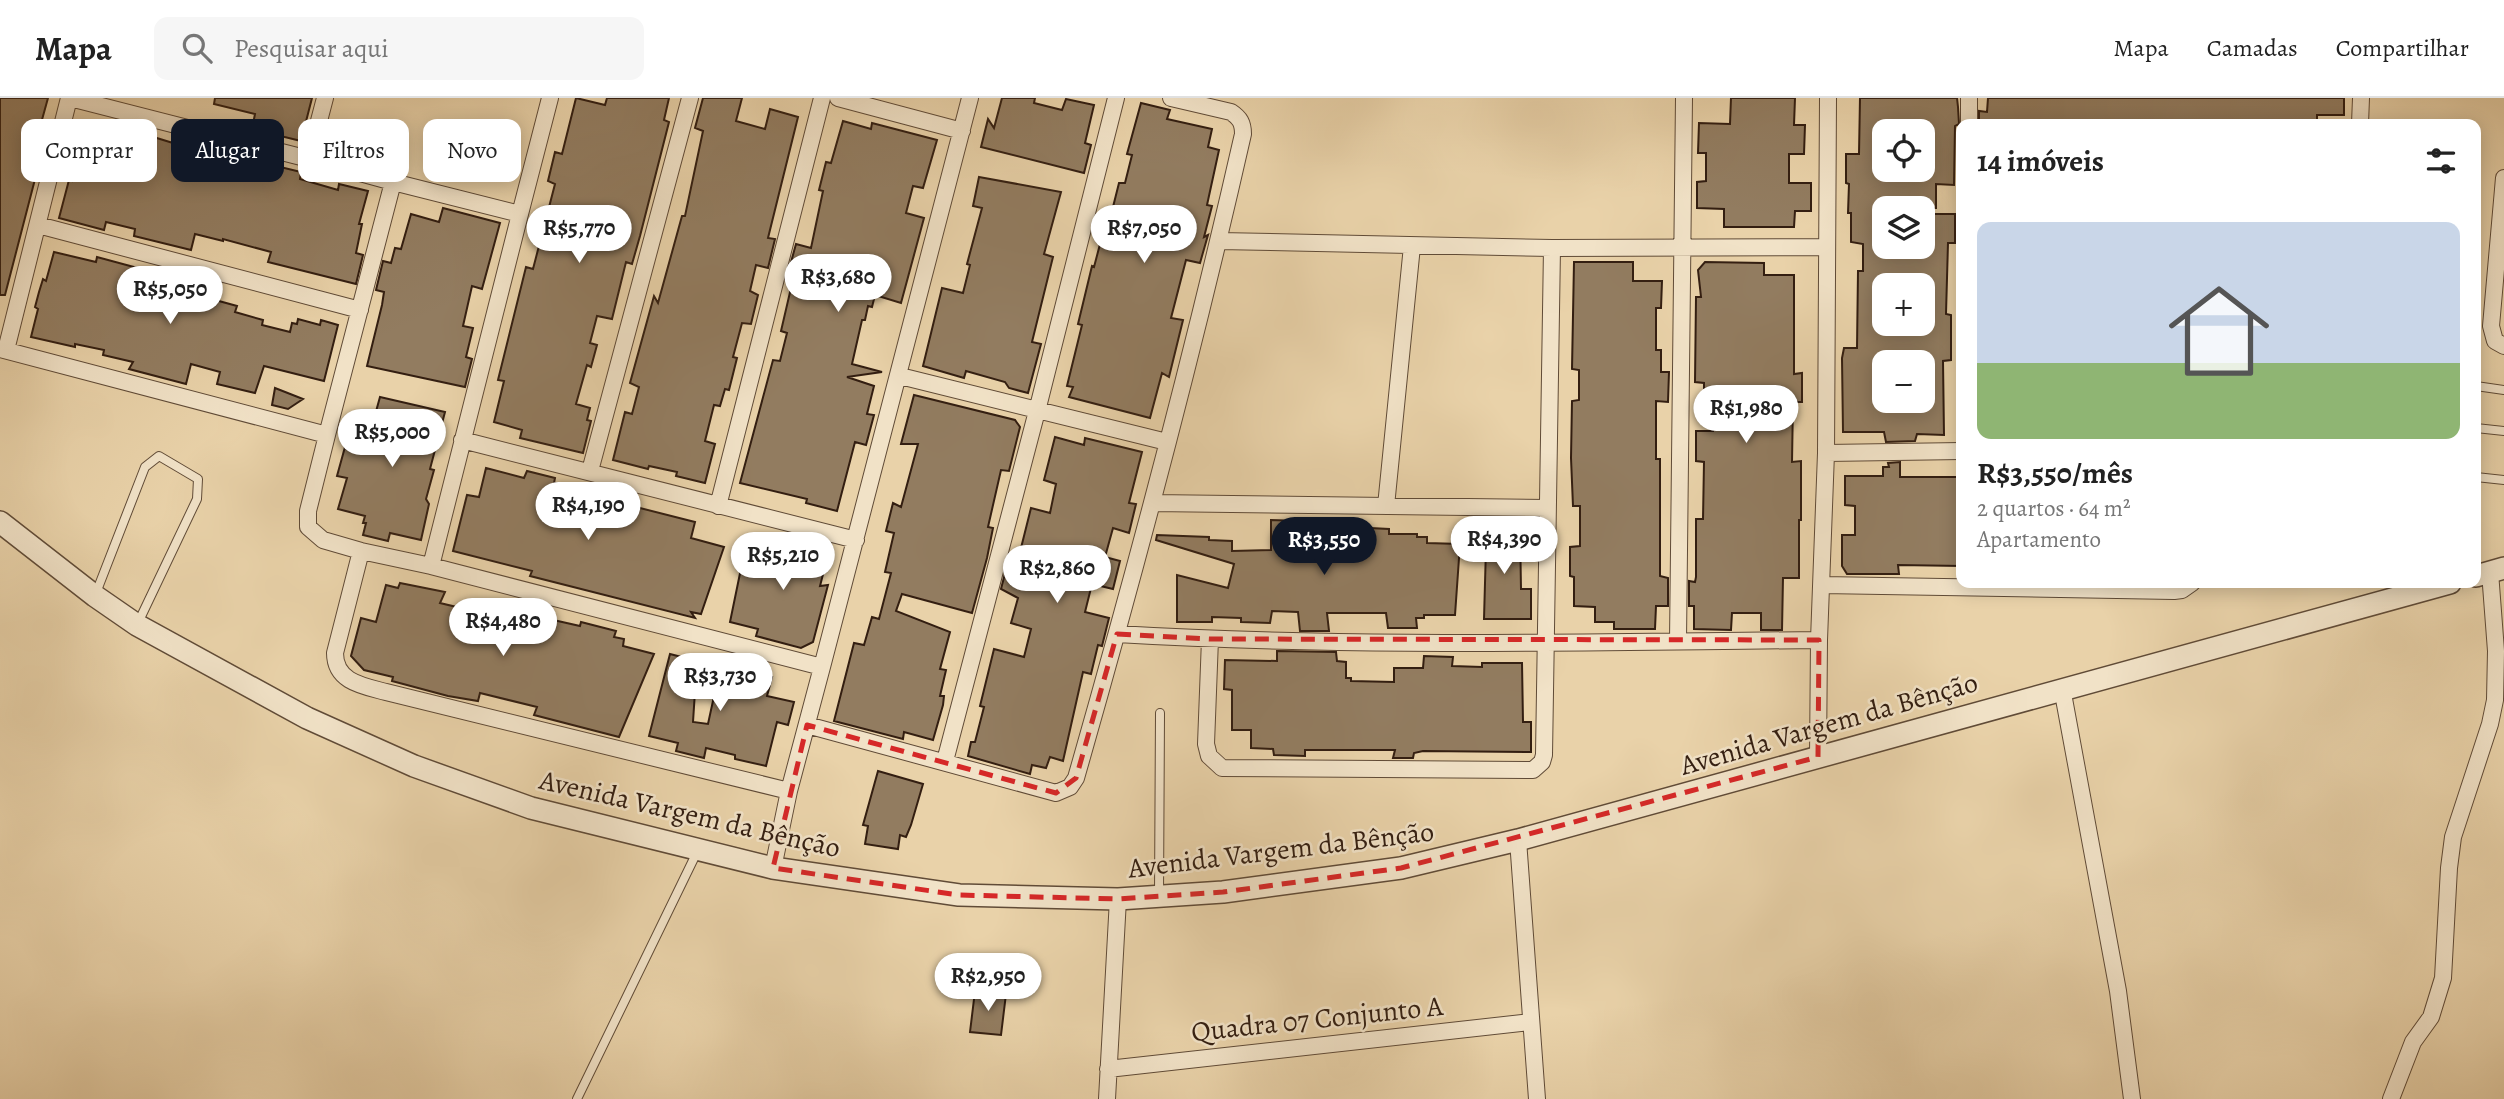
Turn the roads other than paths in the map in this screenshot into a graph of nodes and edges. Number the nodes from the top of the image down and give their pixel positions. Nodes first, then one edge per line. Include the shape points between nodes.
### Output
1 (70, 98) edge
2 (325, 98) edge
3 (550, 98) edge
4 (690, 98) edge
5 (822, 98) edge
6 (838, 98) edge
7 (969, 98) edge
8 (1116, 98) edge
9 (1171, 98) edge
10 (1684, 98) edge
11 (1828, 98) edge
12 (1969, 98) edge
13 (2361, 98) edge
14 (319, 119) edge
15 (1969, 119) edge
16 (2361, 119) edge
17 (962, 131) junction
18 (298, 156) edge
19 (2504, 178) edge
20 (393, 182) joint
21 (520, 214) junction
22 (38, 225) junction
23 (1219, 241) junction
24 (1412, 246) junction
25 (1684, 247) junction
26 (1826, 247) junction
27 (1552, 248) junction
28 (360, 310) junction
29 (2504, 346) edge
30 (3, 349) edge
31 (900, 376) junction
32 (2481, 387) edge
33 (2504, 390) edge
34 (1037, 411) junction
35 (2481, 429) edge
36 (2504, 431) edge
37 (327, 435) junction
38 (462, 440) junction
39 (1167, 442) junction
40 (1956, 451) edge
41 (1825, 453) junction
42 (590, 471) junction
43 (2481, 478) edge
44 (2504, 480) edge
45 (1152, 503) junction
46 (718, 506) junction
47 (1387, 506) junction
48 (1547, 508) junction
49 (0, 522) edge
50 (856, 540) junction
51 (361, 551) junction
52 (431, 566) junction
53 (2490, 572) edge
54 (1822, 585) junction
55 (1956, 587) edge
56 (1998, 588) edge
57 (2185, 588) edge
58 (2432, 588) edge
59 (95, 596) junction
60 (137, 625) junction
61 (1117, 634) junction
62 (1210, 639) junction
63 (1819, 640) junction
64 (1678, 641) junction
65 (1546, 642) junction
66 (822, 667) junction
67 (2062, 688) junction
68 (1160, 713) dead end
69 (807, 725) junction
70 (1818, 757) junction
71 (945, 761) junction
72 (789, 790) junction
73 (1518, 840) junction
74 (698, 850) junction
75 (773, 868) junction
76 (1159, 898) junction
77 (1118, 900) junction
78 (1531, 1021) junction
79 (1108, 1069) junction
80 (577, 1099) edge
81 (1107, 1099) edge
82 (1537, 1099) edge
83 (2132, 1099) edge
84 (2390, 1099) edge

1 - 18 street
1 - 22 street
2 - 14 street
3 - 21 street
4 - 42 street
5 - 46 street
6 - 17 street
7 - 17 street
8 - 34 street
9 - 23 street via 1231,112 1243,125
10 - 25 street
11 - 26 street
12 - 15 street
13 - 16 street
17 - 31 street
19 - 29 street via 2491,326 2495,341
20 - 21 street
20 - 28 street
21 - 38 street
22 - 28 street
22 - 30 street
23 - 24 street
23 - 39 street
24 - 27 street
24 - 47 street
25 - 26 street
25 - 27 street
25 - 64 street
26 - 41 street
27 - 48 street
28 - 37 street
30 - 37 street
31 - 34 street
31 - 50 street
32 - 33 lane
34 - 39 street
34 - 71 street
35 - 36 lane
37 - 51 street via 308,527 323,540
38 - 42 street
38 - 52 street
39 - 45 street
40 - 41 street
41 - 54 street
42 - 46 street
43 - 44 lane
45 - 47 street
45 - 61 street
46 - 50 street
47 - 48 street
48 - 65 street
49 - 59 street, Avenida Vargem da Bênção
50 - 66 street
51 - 52 street
51 - 72 street via 335,653 335,662 346,679
52 - 66 street
53 - 84 street via 2495,700 2453,837 2444,978 2431,1017 2413,1042
54 - 55 street
54 - 63 street
56 - 57 street
58 - 67 street, Avenida Vargem da Bênção
59 - 60 street, Avenida Vargem da Bênção
59 - 60 lane via 145,467 159,456 198,479 197,499
60 - 74 street, Avenida Vargem da Bênção via 307,718 414,766 531,808
61 - 62 street
61 - 71 street via 1070,787 1056,793
62 - 65 street
62 - 65 street via 1205,730 1209,756 1222,768 1303,769 1533,770 1544,755
63 - 64 street
63 - 70 street
64 - 65 street
66 - 69 street
67 - 70 street, Avenida Vargem da Bênção
67 - 83 street via 2118,991
68 - 76 lane
69 - 71 street
69 - 72 street
70 - 73 street, Avenida Vargem da Bênção
72 - 75 street
73 - 76 street, Avenida Vargem da Bênção via 1401,868
73 - 78 street
74 - 75 street, Avenida Vargem da Bênção
74 - 80 lane
75 - 77 street, Avenida Vargem da Bênção via 960,895
76 - 77 street, Avenida Vargem da Bênção
77 - 79 street
78 - 79 street, Quadra 07 Conjunto A
78 - 82 street
79 - 81 street

